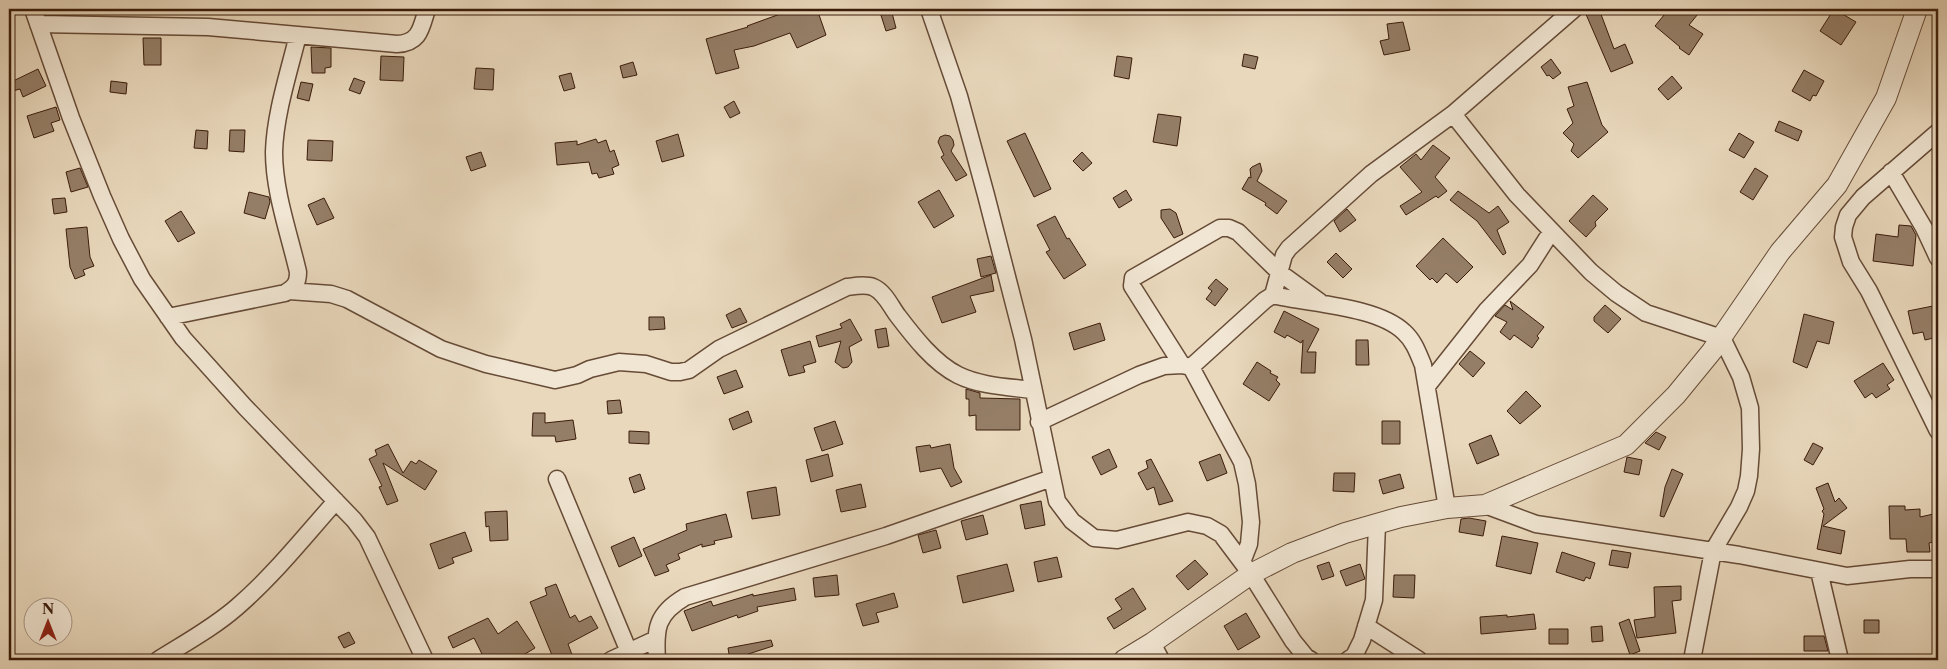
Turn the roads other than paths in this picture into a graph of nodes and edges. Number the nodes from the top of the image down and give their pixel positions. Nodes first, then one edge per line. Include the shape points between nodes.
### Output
1 (427, 9) edge
2 (928, 9) edge
3 (1574, 9) edge
4 (1916, 9) edge
5 (36, 16) edge
6 (298, 35) junction
7 (1453, 114) junction
8 (1938, 132) edge
9 (1891, 172) junction
10 (1552, 232) junction
11 (1938, 258) edge
12 (1280, 273) junction
13 (289, 291) junction
14 (1273, 295) junction
15 (1322, 304) junction
16 (168, 317) junction
17 (1722, 338) junction
18 (1186, 366) junction
19 (1427, 386) junction
20 (1033, 390) junction
21 (1039, 422) junction
22 (1938, 431) edge
23 (1052, 478) junction
24 (557, 479) dead end
25 (336, 501) junction
26 (1485, 504) junction
27 (1447, 508) junction
28 (1376, 524) junction
29 (1713, 551) junction
30 (1247, 568) junction
31 (1938, 569) edge
32 (1819, 571) junction
33 (1366, 626) junction
34 (656, 639) junction
35 (629, 652) junction
36 (1157, 652) edge
37 (158, 660) edge
38 (424, 660) edge
39 (611, 660) edge
40 (657, 660) edge
41 (1124, 660) edge
42 (1311, 660) edge
43 (1348, 660) edge
44 (1419, 660) edge
45 (1692, 660) edge
46 (1840, 660) edge

1 - 6 street via 416,38 408,44
2 - 20 street via 962,105 1023,339
3 - 7 street
4 - 17 street via 1886,98 1837,185 1780,252
5 - 6 street
5 - 16 street via 102,196 142,280
6 - 13 street via 278,120 274,152 277,184 298,272 298,280
7 - 10 street
7 - 12 street via 1371,174 1289,248
8 - 9 street
9 - 11 street
9 - 22 street via 1863,197 1848,216 1843,237 1851,262
10 - 17 street via 1591,272 1646,314
10 - 19 street via 1530,265 1487,310
12 - 14 street
12 - 15 street
12 - 18 street via 1238,232 1220,228 1133,278 1132,286
13 - 16 street
13 - 20 street via 331,294 347,299 441,349 486,364 555,380 619,362 646,364 670,372 689,370 719,349 847,287 868,286 883,295 938,362 959,376 994,386
14 - 15 street
14 - 18 street
15 - 19 street via 1372,315 1404,331 1423,365
16 - 25 street via 245,407
17 - 26 street via 1676,395 1626,445
17 - 29 street via 1741,377 1750,408 1752,449 1746,491
18 - 21 street via 1164,366 1139,375
18 - 30 street via 1242,462 1251,522
19 - 27 street
20 - 21 street
21 - 23 street
23 - 30 street via 1056,500 1072,521 1094,538 1117,540 1188,522 1208,526 1221,534
23 - 34 street via 886,536 685,597 673,604 660,620
24 - 35 street
25 - 37 street via 237,608
25 - 38 street via 367,537
26 - 27 street
26 - 29 street via 1536,524
27 - 28 street
28 - 30 street
28 - 33 street via 1374,600
29 - 32 street
29 - 45 street
30 - 36 street
30 - 42 street via 1292,641
31 - 32 street via 1847,576
32 - 46 street
33 - 43 street via 1354,656
33 - 44 street
34 - 35 street
34 - 40 street
35 - 39 street
36 - 41 street

